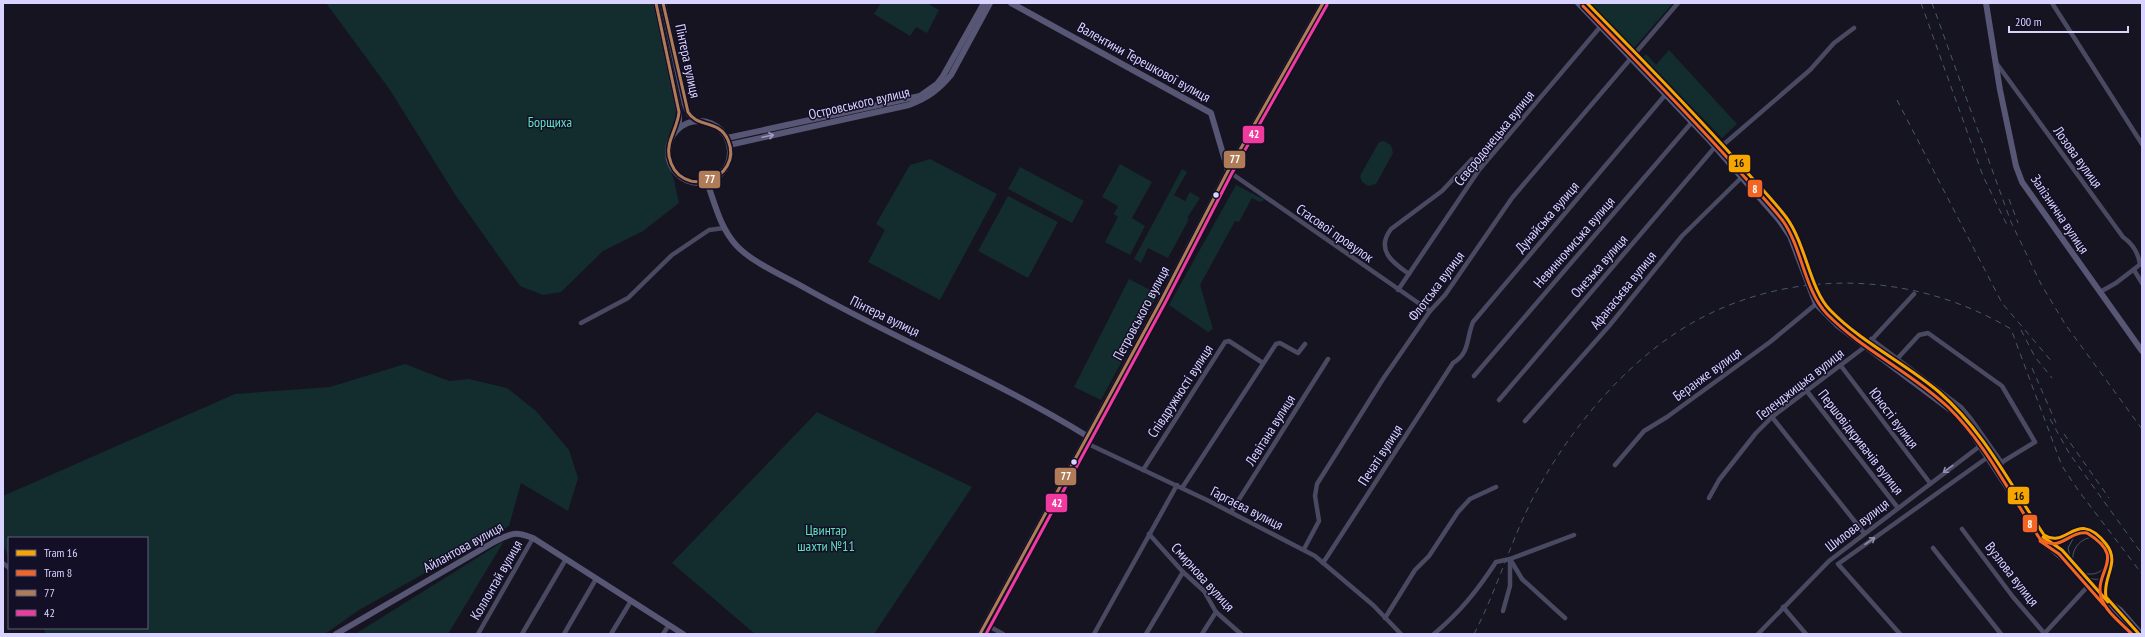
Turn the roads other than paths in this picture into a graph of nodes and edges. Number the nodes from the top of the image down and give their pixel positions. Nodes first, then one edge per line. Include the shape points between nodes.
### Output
1 (656, 3) edge
2 (663, 3) edge
3 (984, 3) edge
4 (990, 3) edge
5 (1011, 3) edge
6 (1323, 3) edge
7 (1578, 3) edge
8 (1678, 3) edge
9 (1986, 3) edge
10 (2052, 3) edge
11 (1600, 26) junction
12 (1854, 28) dead end
13 (1631, 58) junction
14 (1996, 63) junction
15 (1666, 94) junction
16 (879, 109) junction
17 (696, 121) junction
18 (1692, 122) junction
19 (675, 133) junction
20 (728, 141) junction
21 (2142, 144) edge
22 (1716, 147) junction
23 (1482, 166) junction
24 (1228, 171) junction
25 (1742, 177) junction
26 (707, 182) junction
27 (724, 228) junction
28 (2141, 263) edge
29 (2134, 270) junction
30 (1409, 274) junction
31 (2142, 283) edge
32 (1398, 290) junction
33 (2100, 292) junction
34 (1914, 294) dead end
35 (1816, 304) junction
36 (1430, 311) junction
37 (581, 323) dead end
38 (1871, 340) junction
39 (1305, 344) dead end
40 (1866, 346) junction
41 (2142, 351) edge
42 (1328, 359) dead end
43 (1897, 359) junction
44 (1458, 362) joint
45 (1263, 363) junction
46 (1841, 366) junction
47 (1474, 376) dead end
48 (1806, 390) junction
49 (1499, 400) dead end
50 (1772, 417) junction
51 (1525, 421) dead end
52 (1086, 439) junction
53 (1980, 446) junction
54 (1988, 457) junction
55 (2002, 463) junction
56 (1615, 465) dead end
57 (1994, 467) junction
58 (1143, 470) junction
59 (1930, 483) junction
60 (1176, 485) junction
61 (1496, 487) dead end
62 (1182, 488) junction
63 (1709, 498) dead end
64 (1898, 508) junction
65 (1231, 512) junction
66 (1962, 529) dead end
67 (1864, 533) junction
68 (1150, 534) junction
69 (1574, 535) dead end
70 (533, 538) junction
71 (1933, 548) dead end
72 (1304, 549) junction
73 (566, 559) junction
74 (1510, 559) junction
75 (1323, 563) junction
76 (1183, 572) junction
77 (596, 578) junction
78 (2089, 585) junction
79 (632, 601) junction
80 (2106, 602) junction
81 (1783, 607) junction
82 (1502, 611) dead end
83 (1216, 612) junction
84 (1385, 618) junction
85 (1565, 618) dead end
86 (985, 624) junction
87 (669, 625) junction
88 (336, 634) edge
89 (478, 634) edge
90 (522, 634) edge
91 (564, 634) edge
92 (611, 634) edge
93 (663, 634) edge
94 (683, 634) edge
95 (980, 634) edge
96 (1003, 634) edge
97 (1094, 634) edge
98 (1146, 634) edge
99 (1202, 634) edge
100 (1241, 634) edge
101 (1401, 634) edge
102 (1434, 634) edge
103 (1758, 634) edge
104 (1806, 634) edge
105 (1900, 634) edge
106 (2001, 634) edge
107 (2044, 634) edge
108 (2134, 634) edge
109 (2141, 634) edge

1 - 19 street, Пінтера вулиця via 679,112 680,122
2 - 17 street, Пінтера вулиця via 685,106
3 - 16 street, Островського вулиця via 937,84 920,96
4 - 16 street, Островського вулиця via 951,75 943,84 924,99
5 - 24 street, Валентини Терешкової вулиця via 1211,113
6 - 24 street, Петровського вулиця
7 - 11 street
8 - 13 street, Флотська вулиця
9 - 14 street, Залізнична вулиця
10 - 21 street
11 - 13 street
11 - 23 street, Сєвєродонецька вулиця
12 - 22 street, Онезька вулиця via 1834,43 1810,70 1723,145
13 - 15 street
13 - 36 street, Флотська вулиця via 1512,198 1445,295
14 - 28 street, Лозова вулиця via 2123,237 2133,246
14 - 33 street, Залізнична вулиця via 2016,166 2022,182
15 - 18 street
15 - 44 street, Дунайська вулиця via 1474,322 1467,346
16 - 20 street, Островського вулиця
17 - 19 street
17 - 20 street via 713,124 723,132
18 - 22 street
18 - 47 street, Невинномиська вулиця
19 - 26 street via 669,151 674,169 690,181
20 - 26 street via 730,157 726,167 720,175
22 - 25 street
22 - 49 street, Онезька вулиця
23 - 30 street, Сєвєродонецька вулиця
23 - 30 street via 1472,159 1442,191 1387,235 1385,247 1388,256
24 - 32 street, Стасової провулок
24 - 52 street, Петровського вулиця
25 - 35 street via 1790,236
25 - 51 street, Афанасьєва вулиця via 1682,236
26 - 27 street, Пінтера вулиця
27 - 37 street via 708,230 672,255 628,298
27 - 52 street, Пінтера вулиця via 737,246 754,259 835,305 903,337 1056,417
28 - 29 street
29 - 31 street
29 - 33 street
30 - 32 street, Сєвєродонецька вулиця
32 - 36 street, Стасової провулок
33 - 41 street, Залізнична вулиця
34 - 38 street, Геленджицька вулиця
35 - 40 street via 1837,325
35 - 56 street, Беранже вулиця via 1770,342 1644,431
36 - 72 street, Флотська вулиця via 1383,379 1317,484 1315,496 1319,521
38 - 40 street, Геленджицька вулиця
38 - 43 street
39 - 45 street via 1298,353 1278,343
40 - 46 street, Геленджицька вулиця
40 - 53 street via 1948,406
42 - 65 street, Левітана вулиця
43 - 55 street via 1961,407
43 - 55 street via 1919,335 1928,333 2002,386 2035,442
44 - 75 street, Печаті вулиця via 1453,363
45 - 58 street, Співдружності вулиця via 1229,341 1225,342
45 - 62 street
46 - 48 street, Геленджицька вулиця
46 - 59 street, Юності вулиця
48 - 50 street, Геленджицька вулиця
48 - 64 street, Першовідкривачів вулиця
50 - 63 street, Геленджицька вулиця via 1719,480
50 - 67 street
52 - 58 street, Гаргаєва вулиця
52 - 86 street, Петровського вулиця
53 - 54 street
53 -> 59 street, Шилова вулиця
54 - 57 street
105 -> 54 street, Шилова вулиця via 1838,564
55 - 57 street
57 - 78 street via 2044,542
58 - 60 street, Гаргаєва вулиця
59 - 64 street, Шилова вулиця
60 - 62 street, Гаргаєва вулиця
60 - 68 street
61 - 84 street via 1470,499 1458,512 1429,556 1415,570
62 - 65 street, Гаргаєва вулиця
64 - 67 street, Шилова вулиця
65 - 72 street, Гаргаєва вулиця
66 - 107 street, Вузлова вулиця via 2012,597
67 - 81 street, Шилова вулиця via 1828,561
68 - 76 street, Смирнова вулиця
68 - 97 street
69 - 74 street
70 - 73 street, Айлантова вулиця
70 - 88 street, Айлантова вулиця via 512,533
70 - 89 street, Коллонтай вулиця
71 - 106 street
72 - 75 street, Гаргаєва вулиця
73 - 77 street, Айлантова вулиця
73 - 90 street
74 - 82 street via 1510,586
74 - 85 street via 1522,579
74 - 102 street via 1496,562 1475,594
75 - 84 street, Гаргаєва вулиця
76 - 83 street, Смирнова вулиця via 1204,592
76 - 98 street
77 - 79 street, Айлантова вулиця
77 - 91 street
78 - 80 street
78 - 107 street
79 - 87 street, Айлантова вулиця
79 - 92 street
80 - 108 street
80 - 109 street via 2120,610
81 - 103 street, Шилова вулиця
81 - 104 street
83 - 99 street
83 - 100 street, Смирнова вулиця
84 - 101 street, Гаргаєва вулиця
86 - 95 street, Петровського вулиця
86 - 96 street
87 - 93 street
87 - 94 street, Айлантова вулиця

